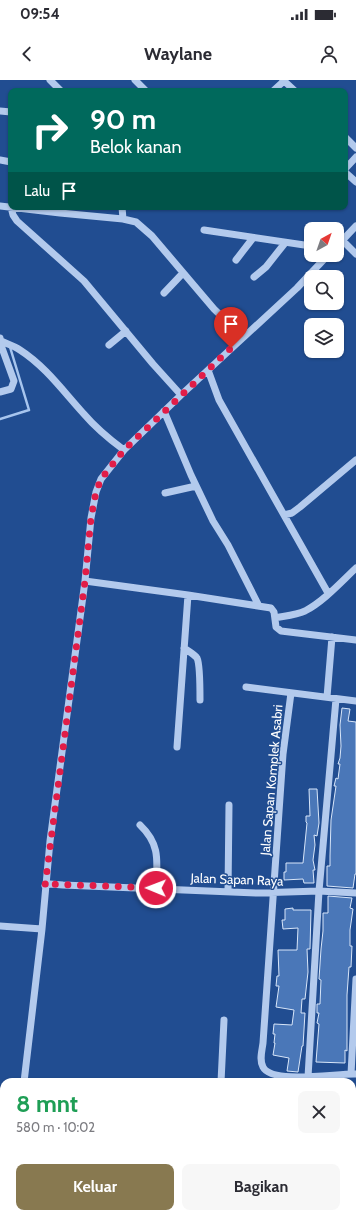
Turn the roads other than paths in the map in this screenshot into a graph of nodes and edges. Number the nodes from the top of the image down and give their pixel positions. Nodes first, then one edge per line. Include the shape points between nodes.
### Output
1 (50, 80) edge
2 (135, 80) edge
3 (284, 80) edge
4 (58, 88) edge
5 (143, 88) edge
6 (276, 88) edge
7 (292, 88) edge
8 (348, 140) edge
9 (356, 148) edge
10 (356, 157) edge
11 (348, 166) edge
12 (348, 175) edge
13 (356, 182) edge
14 (12, 210) edge
15 (32, 210) edge
16 (122, 210) edge
17 (122, 219) junction
18 (356, 226) edge
19 (204, 230) dead end
20 (253, 238) junction
21 (344, 239) edge
22 (285, 243) junction
23 (304, 245) edge
24 (344, 246) edge
25 (356, 254) edge
26 (236, 260) dead end
27 (321, 262) edge
28 (183, 273) junction
29 (254, 277) dead end
30 (164, 294) dead end
31 (126, 331) junction
32 (243, 337) junction
33 (0, 339) edge
34 (109, 345) dead end
35 (1, 349) edge
36 (208, 370) junction
37 (0, 392) edge
38 (181, 395) junction
39 (164, 411) junction
40 (124, 450) junction
41 (356, 460) edge
42 (196, 486) junction
43 (165, 493) dead end
44 (284, 515) junction
45 (356, 568) edge
46 (85, 581) junction
47 (328, 593) junction
48 (188, 595) junction
49 (259, 606) junction
50 (275, 618) junction
51 (332, 637) junction
52 (356, 640) edge
53 (184, 648) junction
54 (246, 687) dead end
55 (291, 693) junction
56 (327, 697) junction
57 (336, 699) junction
58 (200, 700) dead end
59 (356, 701) edge
60 (177, 747) dead end
61 (229, 805) dead end
62 (140, 825) dead end
63 (45, 886) junction
64 (156, 888) junction
65 (319, 891) junction
66 (228, 892) junction
67 (356, 893) edge
68 (273, 894) junction
69 (0, 926) edge
70 (42, 929) junction
71 (356, 979) edge
72 (224, 1020) dead end
73 (353, 1074) edge
74 (24, 1078) edge
75 (220, 1078) edge
76 (308, 1078) junction

1 - 4 street
2 - 5 street
3 - 6 street
3 - 7 street
8 - 9 street
10 - 11 street
12 - 13 street
14 - 31 street via 17,221 84,280
15 - 17 street
16 - 17 street
17 - 28 street via 136,222 152,236
18 - 21 street
19 - 20 street
20 - 22 street
20 - 26 street
22 - 23 street
22 - 29 street via 266,267
24 - 25 street
27 - 32 street
28 - 30 street
28 - 32 street via 214,309
31 - 34 street
31 - 38 street
32 - 36 street
33 - 35 street
33 - 40 street via 36,362 84,414
35 - 37 street via 14,381 11,389
36 - 38 street
36 - 44 street via 220,400
38 - 39 street
39 - 40 street
39 - 42 street
40 - 46 street via 101,479 96,492
41 - 44 street via 300,507
42 - 43 street
42 - 49 street
44 - 47 street
45 - 47 street
46 - 48 street
46 - 63 street
47 - 50 street via 305,611
48 - 49 street
48 - 53 street
49 - 50 street via 271,608
50 - 51 street via 276,627 281,631
51 - 52 street
51 - 56 street
53 - 58 street via 195,656 199,664
53 - 60 street
54 - 55 street
55 - 56 street
55 - 68 street, Jalan Sapan Komplek Asabri via 283,754
56 - 57 street
57 - 59 street
57 - 65 street
61 - 66 street
62 - 64 street via 146,830 156,848
63 - 64 street, Jalan Sapan Raya via 50,884
63 - 70 street
64 - 66 street, Jalan Sapan Raya
65 - 67 street, Jalan Sapan Raya
65 - 68 street, Jalan Sapan Raya
65 - 76 street
66 - 68 street, Jalan Sapan Raya
68 - 76 street, Jalan Sapan Komplek Asabri via 261,1062 266,1072 273,1075
69 - 70 street
70 - 74 street
71 - 73 street
72 - 75 street
73 - 76 street, Jalan Sapan Komplek Asabri

